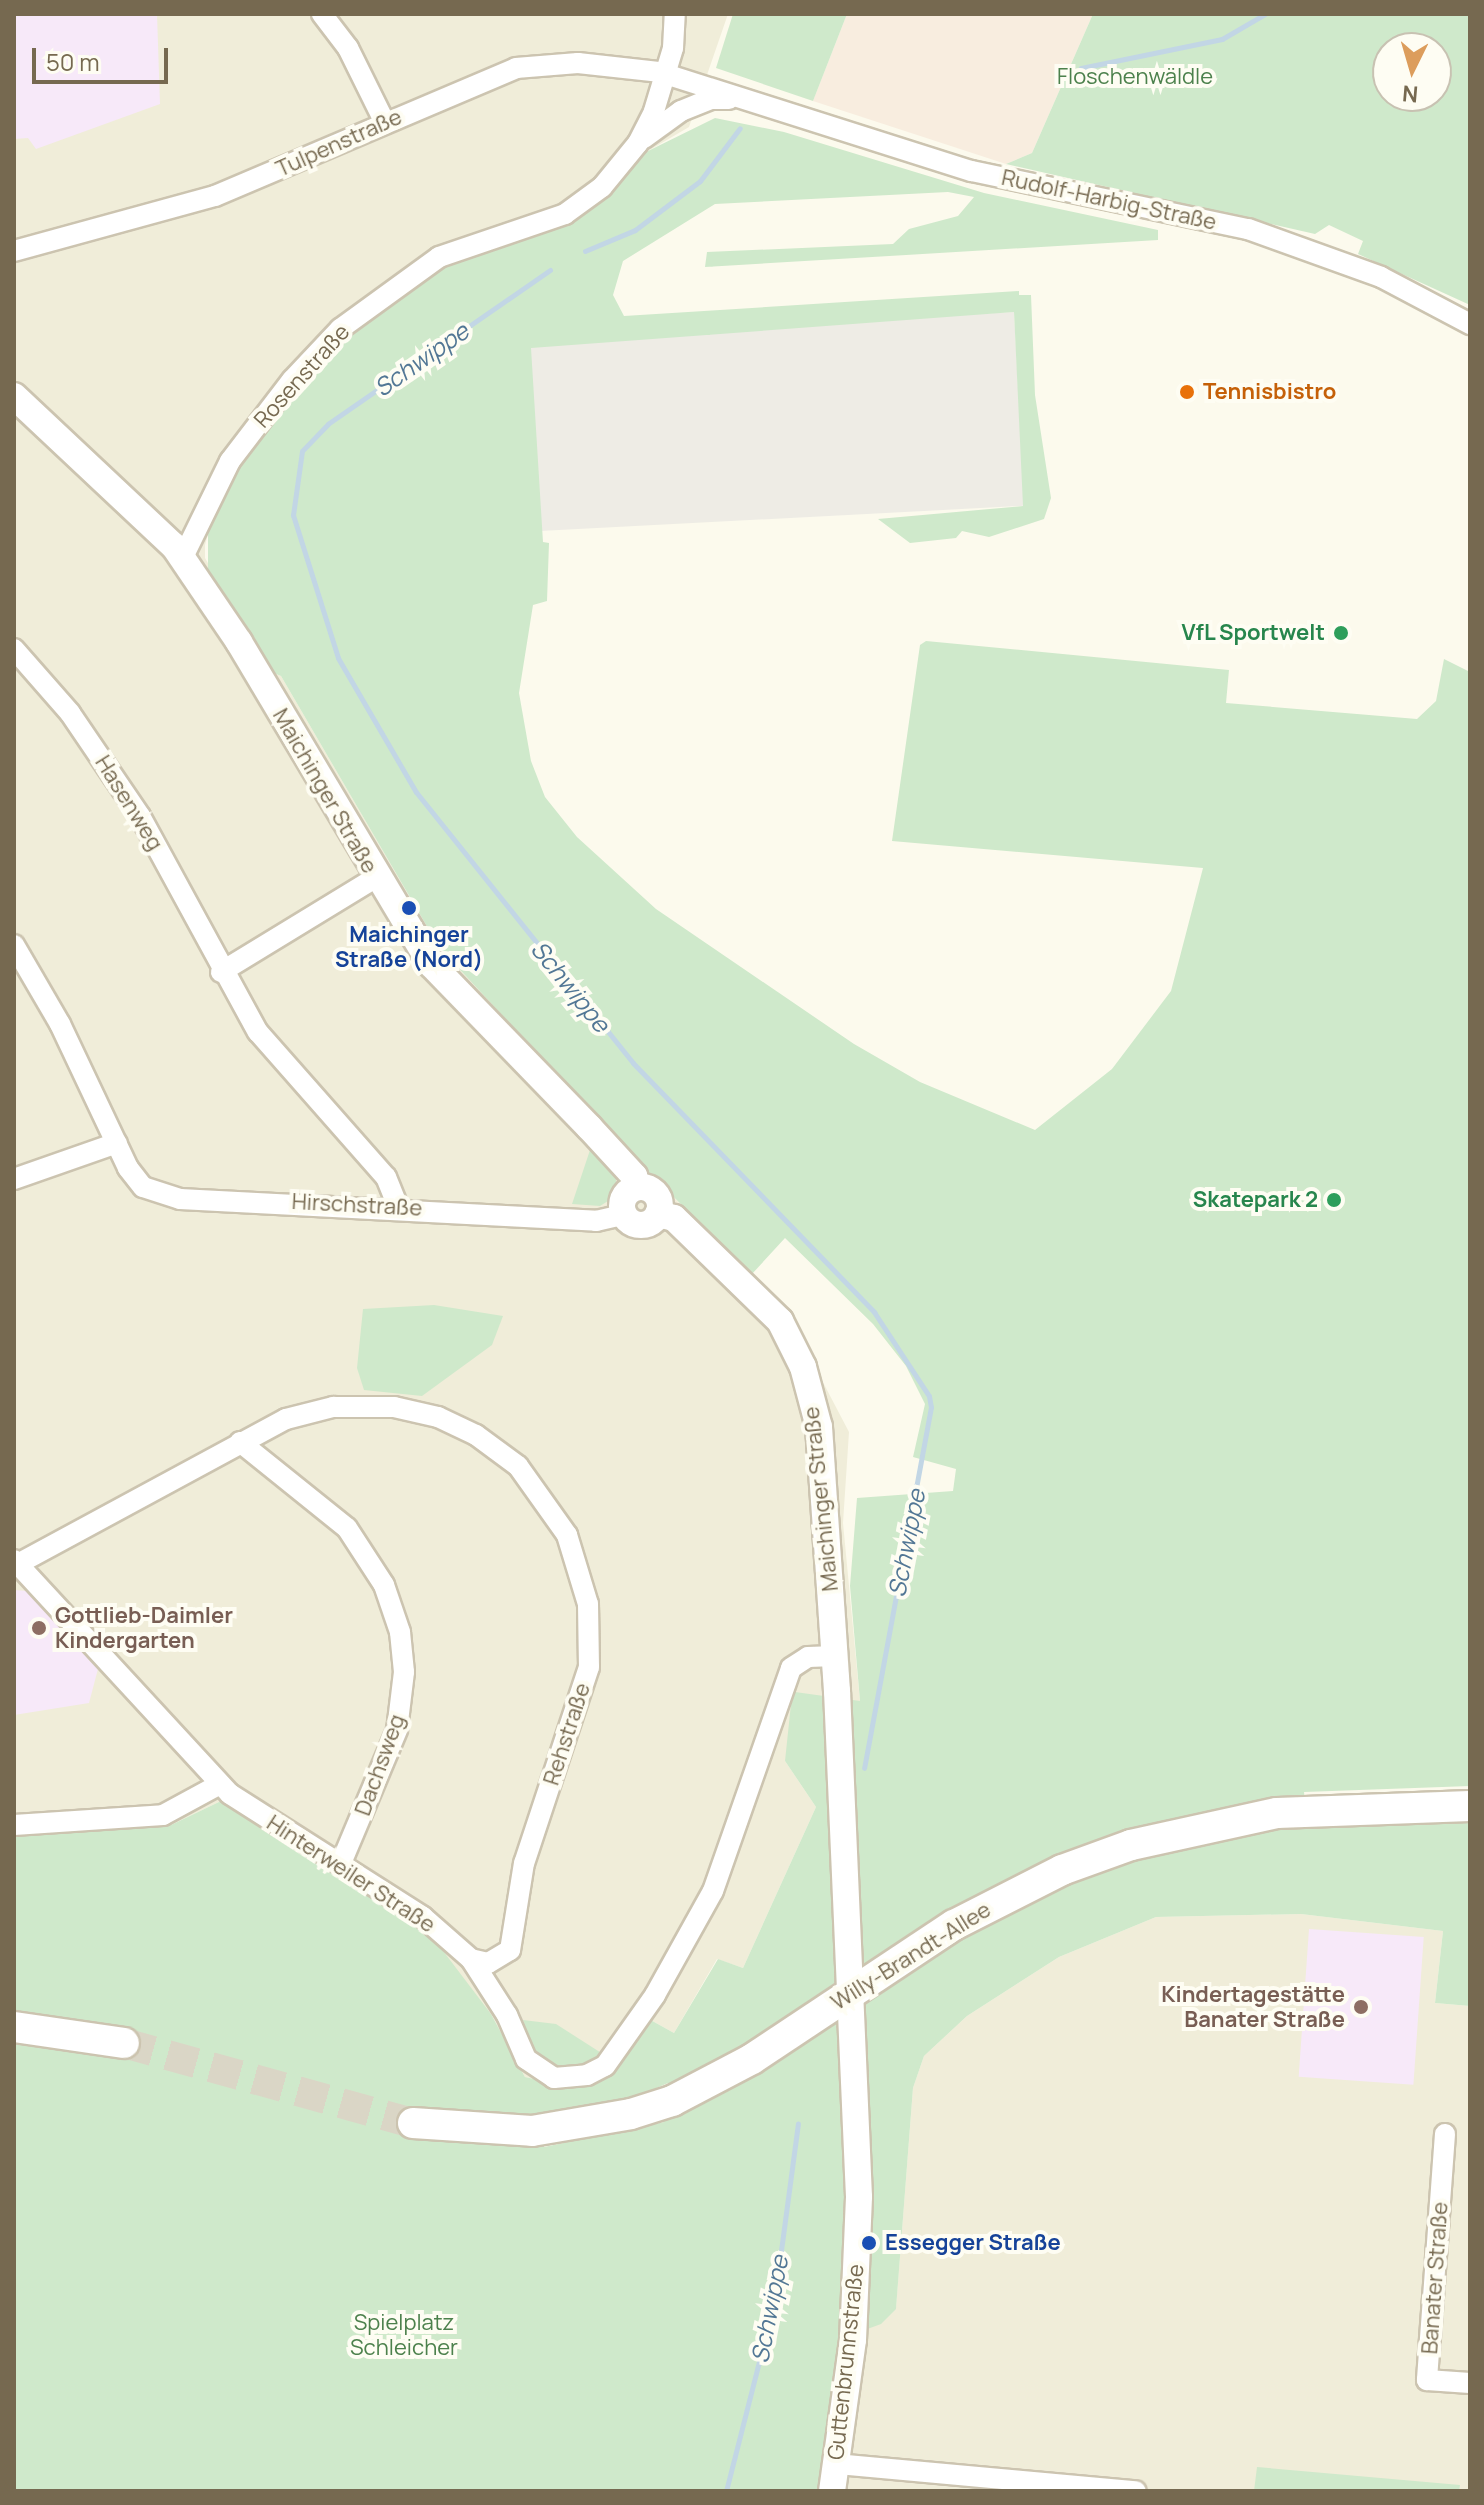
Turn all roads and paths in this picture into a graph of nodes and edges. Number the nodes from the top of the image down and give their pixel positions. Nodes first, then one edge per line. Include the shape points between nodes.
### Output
1 (322, 14) edge
2 (675, 14) edge
3 (666, 74) junction
4 (739, 99) junction
5 (385, 123) junction
6 (638, 143) junction
7 (14, 251) edge
8 (1470, 324) edge
9 (14, 396) edge
10 (183, 557) junction
11 (14, 649) edge
12 (375, 878) junction
13 (14, 945) edge
14 (221, 972) junction
15 (117, 1143) junction
16 (14, 1179) edge
17 (637, 1187) junction
18 (398, 1207) junction
19 (658, 1214) junction
20 (623, 1215) junction
21 (240, 1442) junction
22 (15, 1564) edge
23 (835, 1656) junction
24 (220, 1784) junction
25 (1470, 1806) edge
26 (14, 1825) edge
27 (341, 1863) junction
28 (471, 1959) junction
29 (850, 1993) junction
30 (14, 2027) edge
31 (124, 2043) tunnel mouth
32 (413, 2123) tunnel mouth
33 (1445, 2134) dead end
34 (1470, 2383) edge
35 (837, 2464) junction
36 (832, 2491) edge
37 (1136, 2491) edge

1 - 5 street via 348,48
2 - 3 street, Rosenstraße
3 - 4 street, Rudolf-Harbig-Straße
3 - 5 street, Tulpenstraße via 596,64 527,66
3 - 6 street, Rosenstraße
4 - 6 street, Rudolf-Harbig-Straße via 710,99 681,111
4 - 8 street, Rudolf-Harbig-Straße via 972,171 1277,238 1381,277
5 - 7 street, Tulpenstraße via 215,196
6 - 10 street, Rosenstraße via 579,206 439,257 340,329 292,380 230,461
9 - 10 street, Maichinger Straße
10 - 12 street, Maichinger Straße via 239,642
11 - 14 street, Hasenweg via 70,713 140,816
12 - 14 street
12 - 17 street, Maichinger Straße via 431,964 589,1127 634,1176
13 - 15 street, Hirschstraße via 60,1024
14 - 18 street, Hasenweg via 279,1061 386,1177
15 - 16 street
15 - 18 street, Hirschstraße via 136,1181 161,1195
17 - 19 street, Maichinger Straße via 656,1195
17 - 20 street via 625,1195
18 - 20 street, Hirschstraße via 596,1221
19 - 20 street via 644,1225
19 - 23 street, Maichinger Straße via 674,1218 765,1303 803,1367 819,1427
21 - 22 street, Rehstraße
21 - 27 street, Dachsweg via 347,1528 384,1585 400,1632 404,1672 397,1730
21 - 28 street, Rehstraße via 286,1419 333,1407 372,1404 414,1410 458,1425 507,1458 538,1489 567,1535 588,1604 585,1687 524,1863 510,1950 488,1963
22 - 24 street, Hinterweiler Straße
23 - 28 street, Hinterweiler Straße via 808,1657 791,1668 740,1826 707,1904 605,2066 566,2079 535,2069
23 - 29 street, Maichinger Straße
24 - 26 street via 163,1815
24 - 27 street, Hinterweiler Straße
25 - 29 main road, Willy-Brandt-Allee via 1277,1813 1131,1845 1062,1870 954,1925
27 - 28 street, Hinterweiler Straße via 423,1917
29 - 32 main road, Willy-Brandt-Allee via 707,2085 631,2114 532,2131
29 - 35 street, Guttenbrunnstraße via 859,2197 853,2340
30 - 31 main road
33 - 34 street, Banater Straße via 1427,2380
35 - 36 street, Guttenbrunnstraße
35 - 37 street

